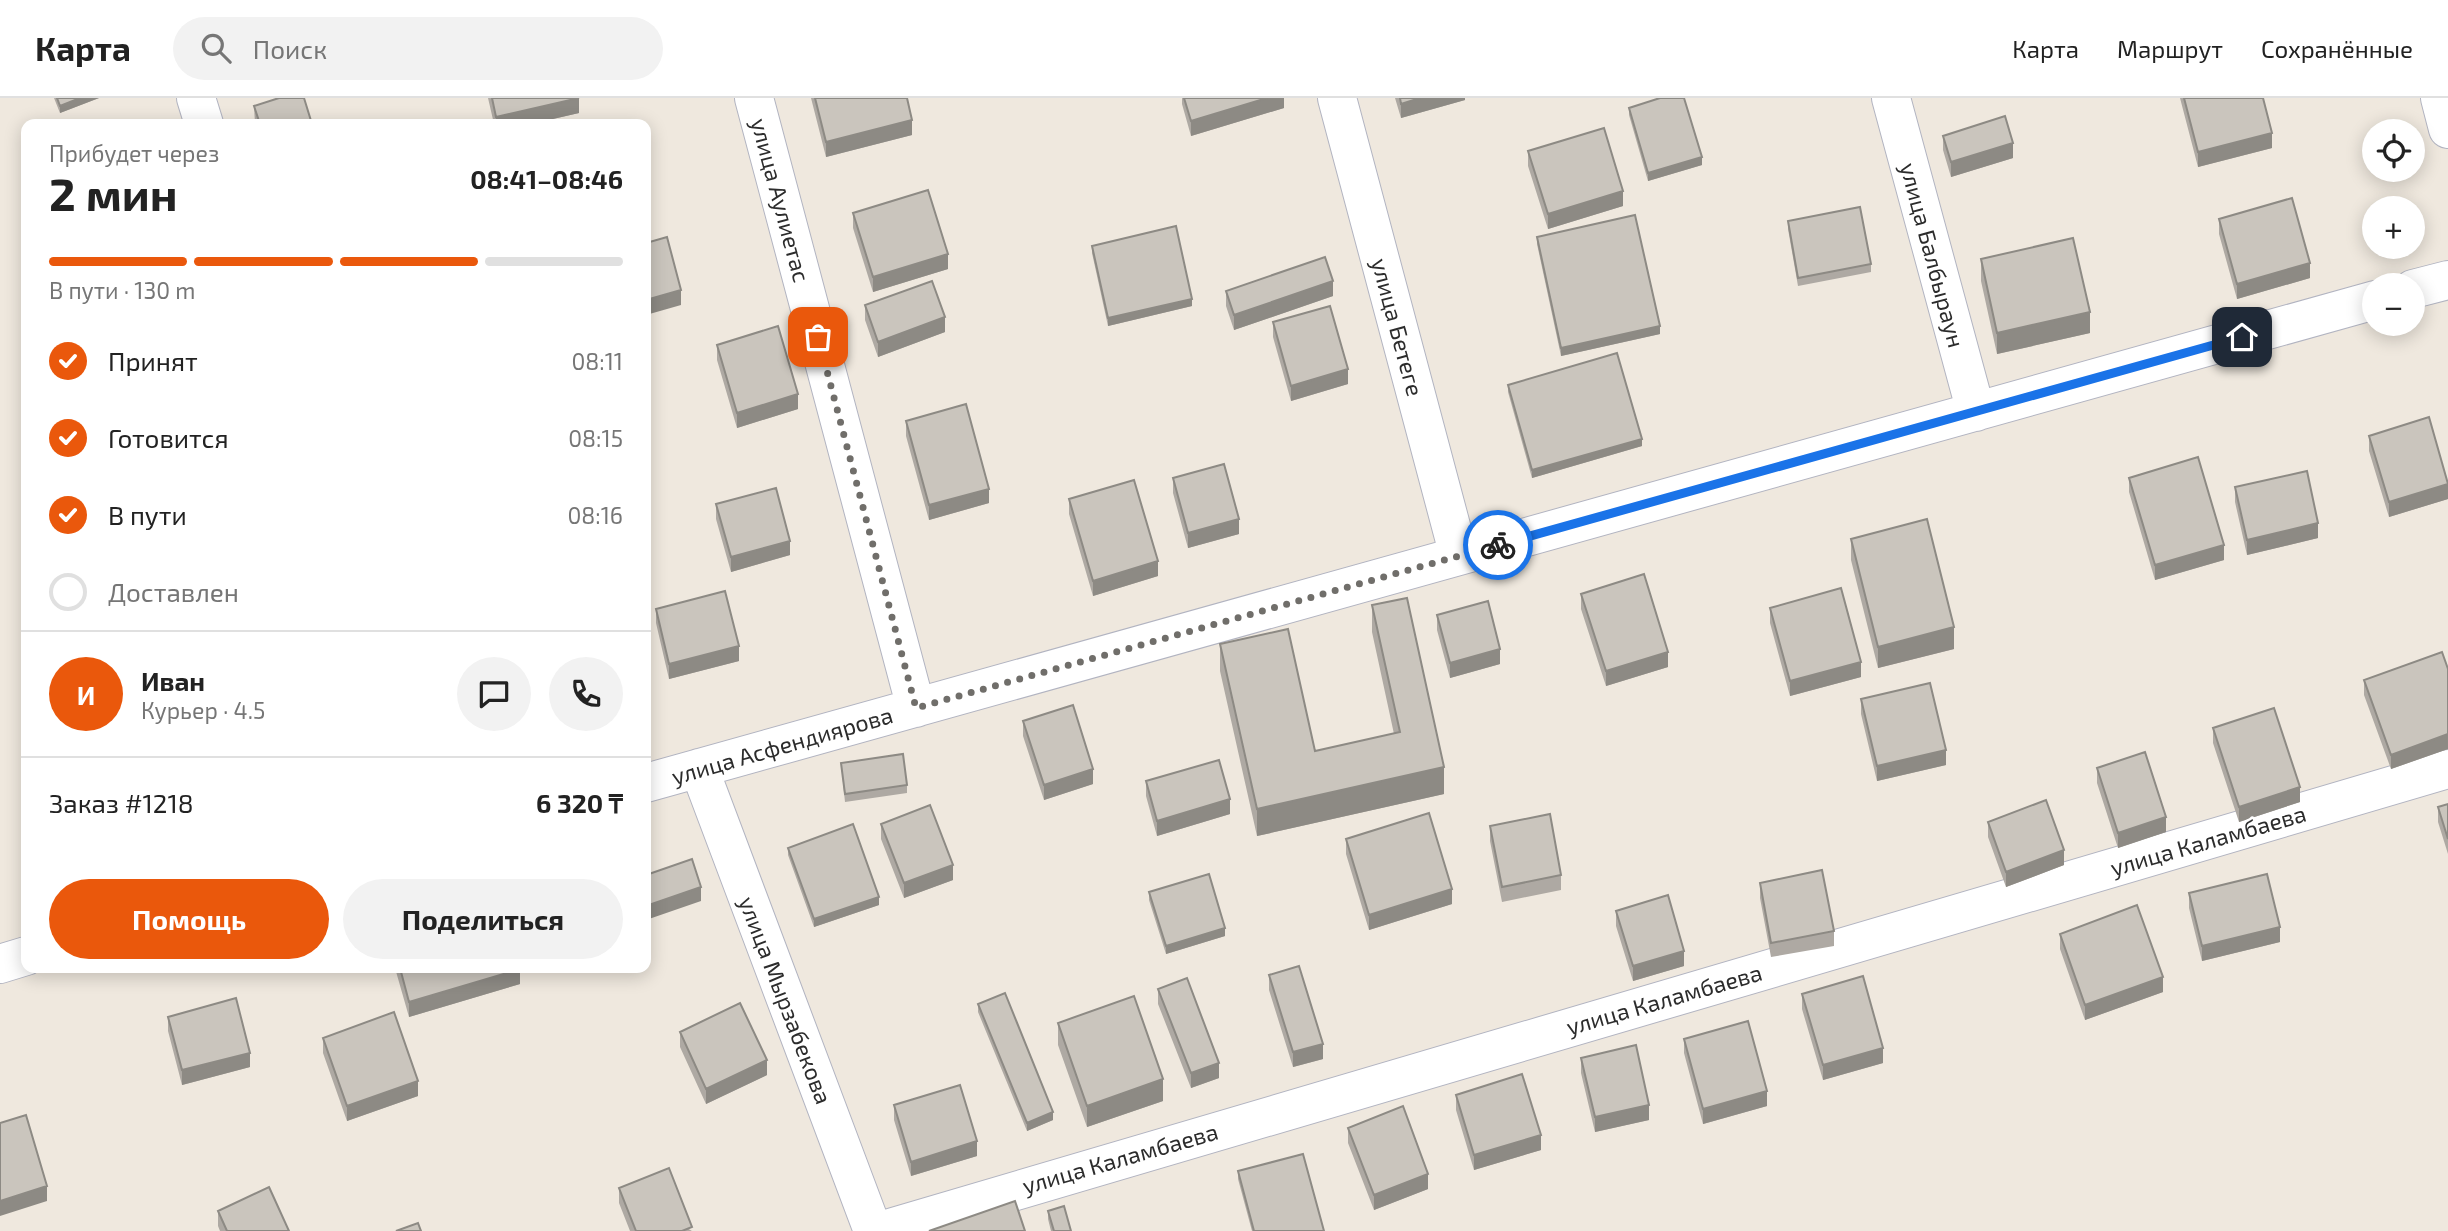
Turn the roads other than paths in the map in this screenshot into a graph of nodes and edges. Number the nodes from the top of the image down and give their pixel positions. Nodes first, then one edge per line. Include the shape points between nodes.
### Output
1 (197, 98) edge
2 (754, 98) edge
3 (1338, 98) edge
4 (1891, 98) edge
5 (2440, 98) edge
6 (203, 119) edge
7 (2448, 129) edge
8 (2448, 279) edge
9 (2425, 286) edge
10 (2362, 304) edge
11 (1976, 412) junction
12 (1459, 556) junction
13 (916, 708) junction
14 (699, 768) junction
15 (2448, 769) edge
16 (651, 782) edge
17 (21, 958) edge
18 (0, 964) edge
19 (873, 1231) edge
20 (880, 1231) edge

1 - 6 street
2 - 13 street, улица Аулиетас
3 - 12 street, улица Бетеге
4 - 11 street, улица Балбыраун
5 - 7 street
8 - 9 street
10 - 11 street, улица Асфендиярова
11 - 12 street, улица Асфендиярова
12 - 13 street, улица Асфендиярова
13 - 14 street, улица Асфендиярова
14 - 16 street, улица Асфендиярова
14 - 19 street, улица Мырзабекова
15 - 20 street, улица Каламбаева
17 - 18 street

